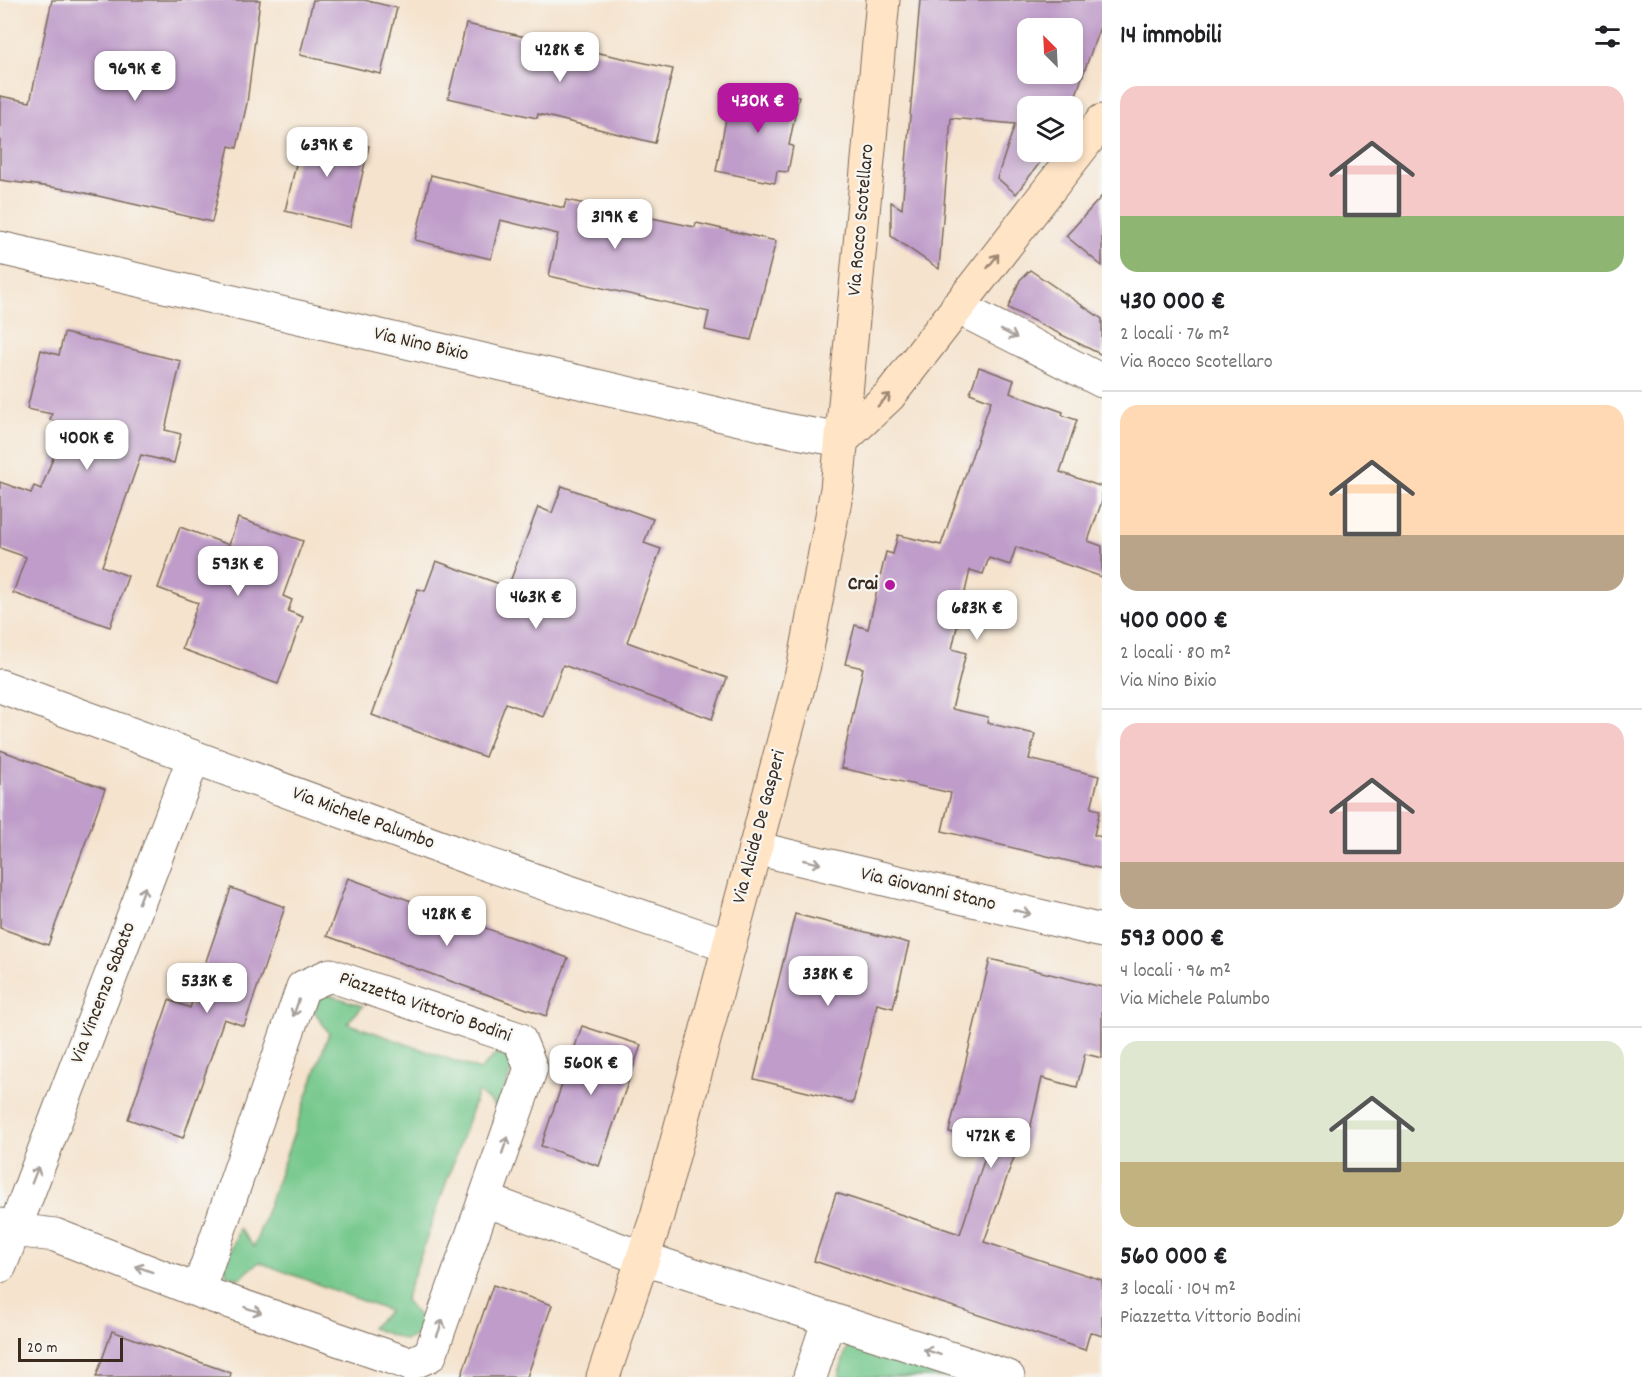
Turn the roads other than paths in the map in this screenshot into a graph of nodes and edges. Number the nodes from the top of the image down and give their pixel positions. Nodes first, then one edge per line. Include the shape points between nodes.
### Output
1 (883, 0) edge
2 (1102, 121) edge
3 (0, 248) edge
4 (957, 307) junction
5 (1102, 381) edge
6 (842, 440) junction
7 (0, 686) edge
8 (194, 757) junction
9 (755, 848) junction
10 (1102, 931) edge
11 (729, 945) junction
12 (486, 1200) junction
13 (7, 1227) edge
14 (642, 1258) junction
15 (0, 1266) edge
16 (198, 1291) junction
17 (829, 1319) junction
18 (603, 1377) edge
19 (810, 1377) edge
20 (1008, 1377) edge

1 - 6 street, Via Rocco Scotellaro
4 -> 2 street
3 - 6 street, Via Nino Bixio
4 -> 5 street
6 -> 4 street via 889,396
6 - 9 street, Via Alcide De Gasperi via 837,489 804,665
7 - 8 street, Via Michele Palumbo
8 - 11 street, Via Michele Palumbo via 475,860
13 -> 8 street, Via Vincenzo Sabato
9 -> 10 street, Via Giovanni Stano
9 - 11 street, Via Alcide De Gasperi
11 - 14 street, Via Alcide De Gasperi
12 - 14 street
16 -> 12 street, Piazzetta Vittorio Bodini via 410,1364 430,1355
12 -> 16 street, Piazzetta Vittorio Bodini via 531,1068 519,1040 330,975 303,987
13 - 15 street, Via Vincenzo Sabato
16 -> 13 street, Piazzetta Vittorio Bodini via 55,1235
14 - 17 street
14 - 18 street, Via Alcide De Gasperi
17 - 19 street
20 -> 17 street

